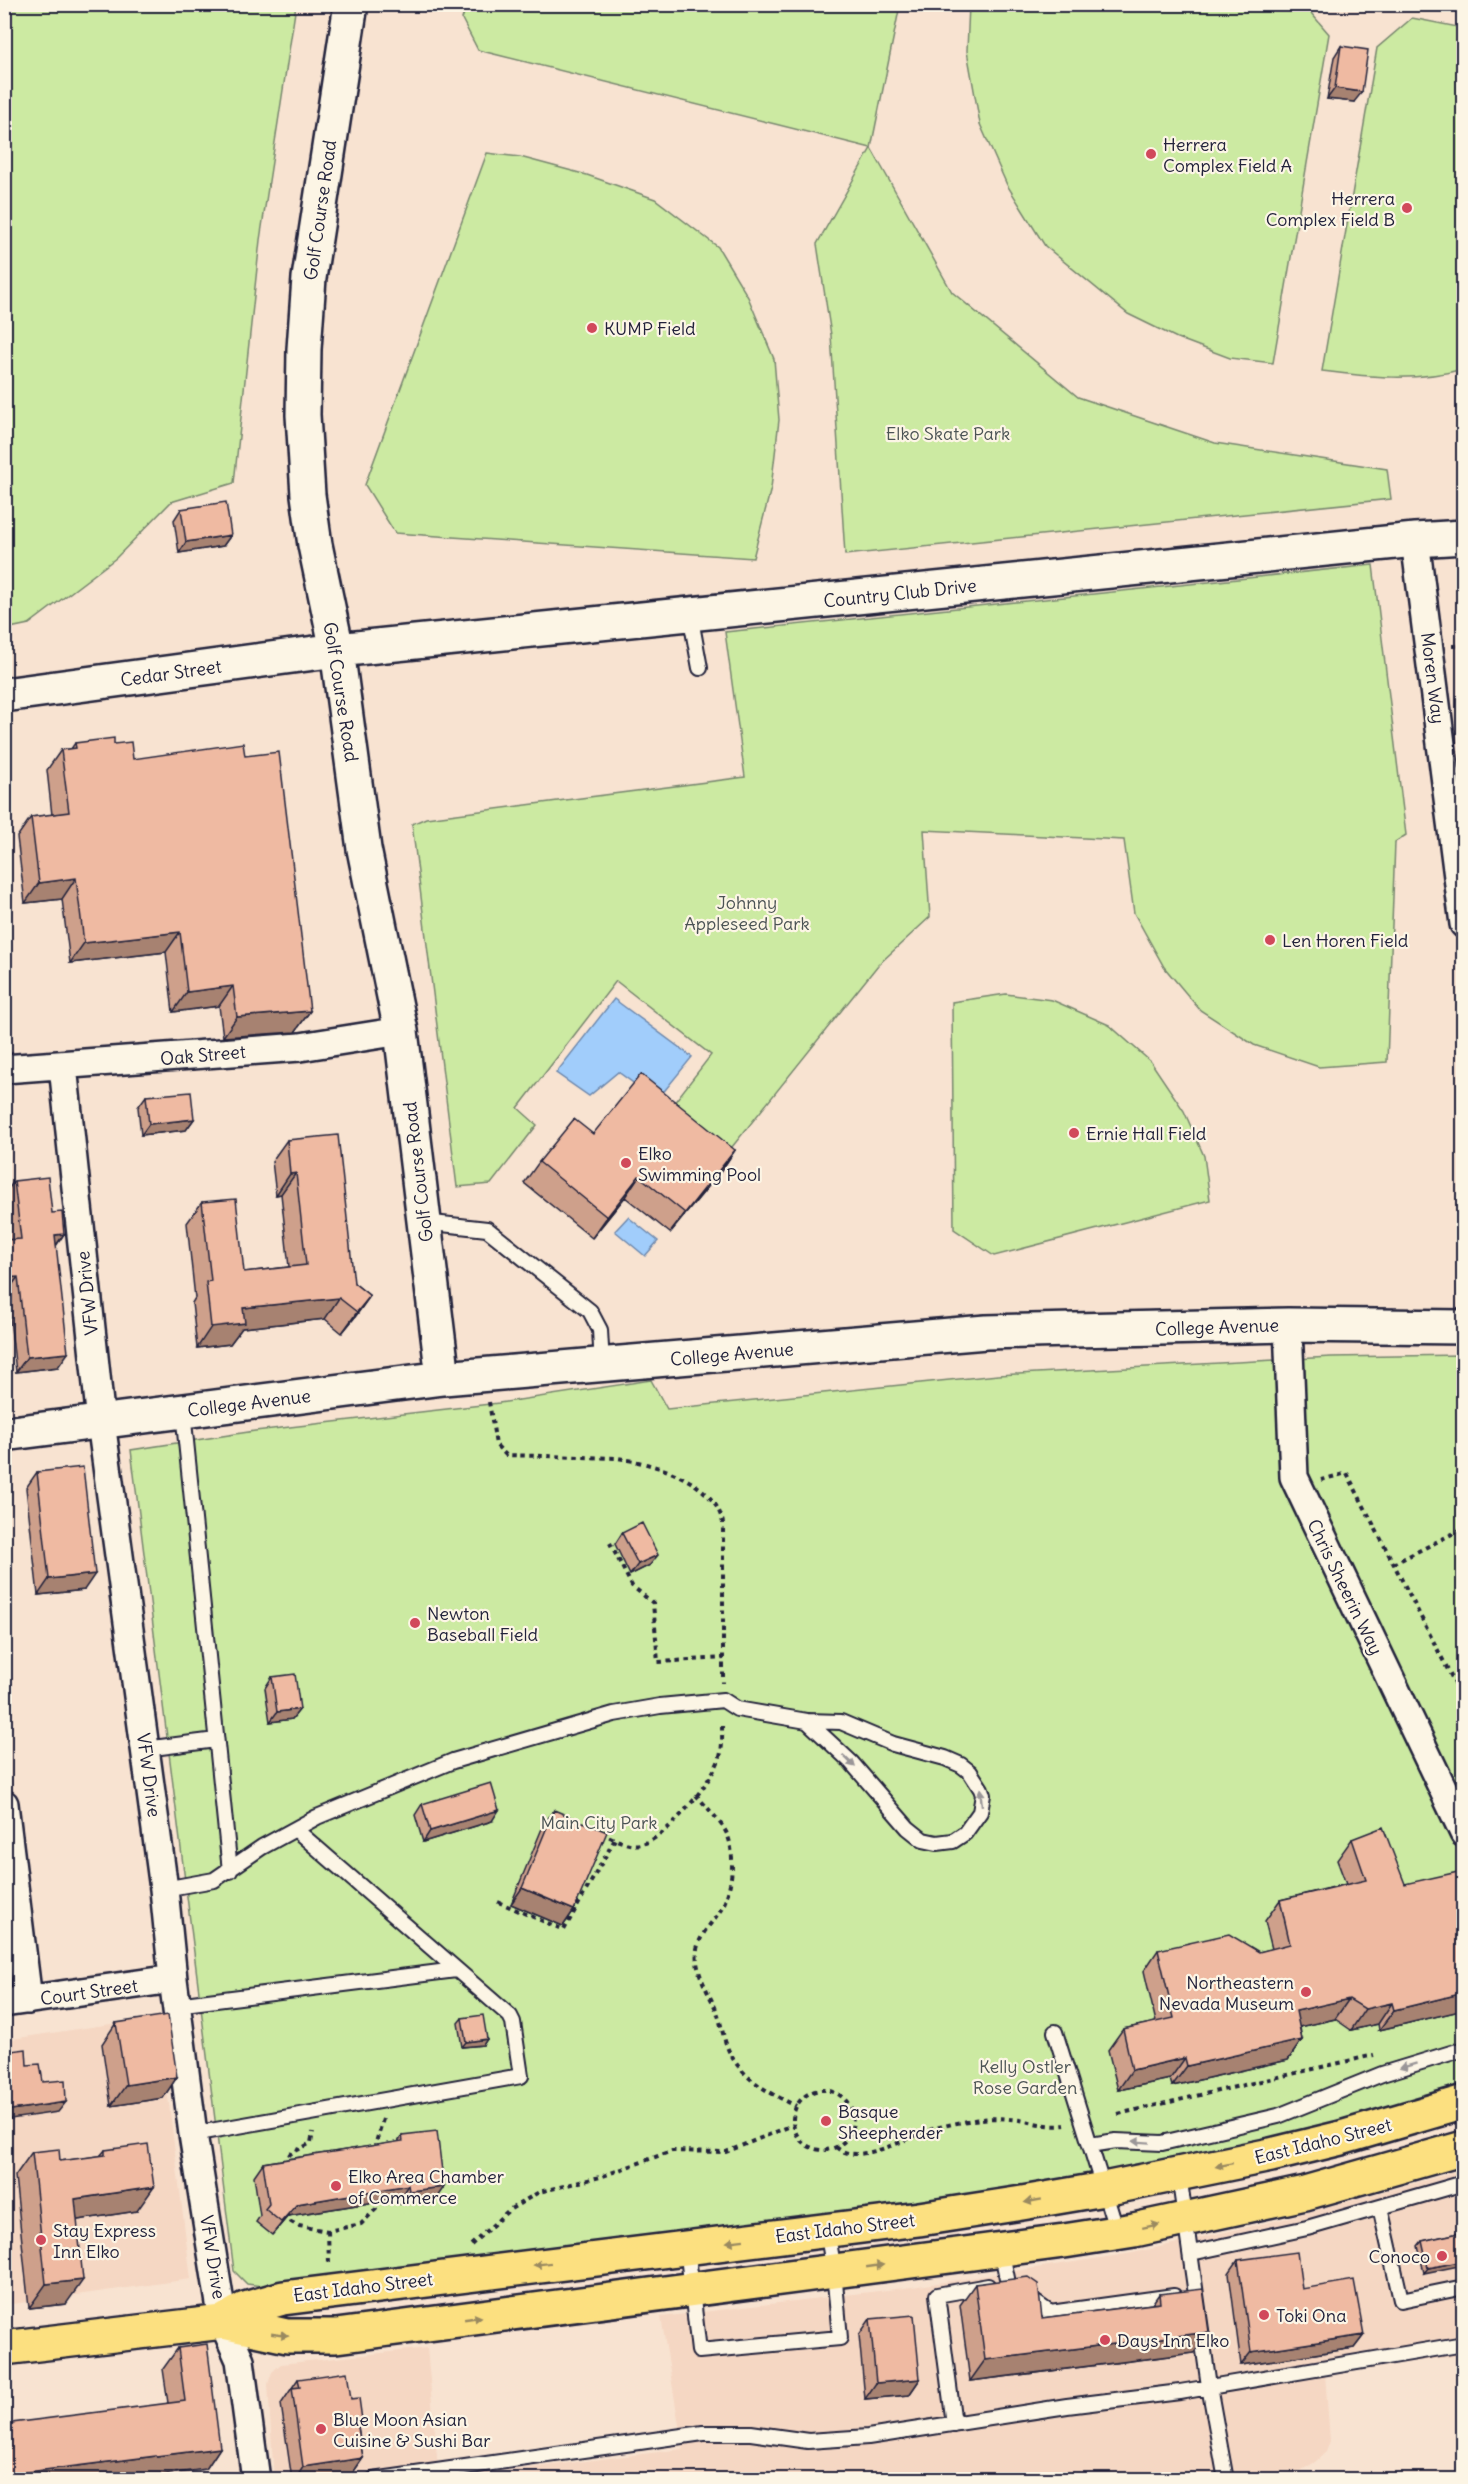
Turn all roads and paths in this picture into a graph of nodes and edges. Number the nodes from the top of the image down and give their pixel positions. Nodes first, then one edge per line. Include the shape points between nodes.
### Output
1 (351, 4) edge
2 (1464, 537) edge
3 (1415, 540) junction
4 (690, 614) junction
5 (337, 650) junction
6 (700, 668) dead end
7 (4, 695) edge
8 (1464, 924) edge
9 (401, 1031) junction
10 (63, 1066) junction
11 (4, 1069) edge
12 (424, 1222) junction
13 (1288, 1325) junction
14 (1464, 1327) edge
15 (602, 1365) junction
16 (485, 1375) junction
17 (443, 1378) junction
18 (183, 1412) junction
19 (101, 1422) junction
20 (4, 1434) edge
21 (1297, 1486) junction
22 (1464, 1528) edge
23 (610, 1543) dead end
24 (1394, 1564) junction
25 (724, 1658) junction
26 (723, 1700) junction
27 (1464, 1701) edge
28 (807, 1721) junction
29 (216, 1740) junction
30 (145, 1749) junction
31 (705, 1785) junction
32 (4, 1804) edge
33 (294, 1829) junction
34 (596, 1831) edge
35 (1464, 1833) edge
36 (615, 1839) junction
37 (230, 1871) junction
38 (164, 1889) junction
39 (498, 1902) dead end
40 (456, 1970) junction
41 (174, 1992) junction
42 (16, 2002) edge
43 (1055, 2032) dead end
44 (1464, 2049) edge
45 (1375, 2054) dead end
46 (381, 2101) junction
47 (1464, 2102) edge
48 (796, 2106) junction
49 (310, 2113) junction
50 (1118, 2115) dead end
51 (793, 2125) junction
52 (1068, 2125) dead end
53 (193, 2134) junction
54 (1090, 2145) junction
55 (836, 2147) junction
56 (1464, 2148) edge
57 (374, 2152) edge
58 (284, 2170) edge
59 (1179, 2175) junction
60 (1464, 2183) edge
61 (1104, 2189) junction
62 (377, 2193) edge
63 (287, 2204) edge
64 (1380, 2207) junction
65 (1185, 2219) junction
66 (827, 2230) junction
67 (328, 2231) junction
68 (1117, 2232) junction
69 (687, 2246) junction
70 (1001, 2249) junction
71 (468, 2250) dead end
72 (1191, 2253) junction
73 (329, 2264) dead end
74 (834, 2271) junction
75 (1008, 2283) junction
76 (1464, 2286) edge
77 (693, 2289) junction
78 (1196, 2293) junction
79 (223, 2322) junction
80 (1464, 2344) edge
81 (4, 2348) edge
82 (1209, 2386) junction
83 (954, 2424) junction
84 (256, 2480) edge
85 (373, 2480) edge
86 (1226, 2480) edge

1 - 5 street, Golf Course Road via 309,278 304,349 308,495
2 - 3 street, Country Club Drive
3 - 4 street, Country Club Drive
3 - 8 street, Moren Way
4 - 5 street, Country Club Drive
4 - 6 lane
5 - 7 street, Cedar Street
5 - 9 street, Golf Course Road via 364,849
9 - 10 street, Oak Street via 300,1047
9 - 12 street, Golf Course Road
10 - 11 street, Oak Street
10 - 19 street, VFW Drive
12 - 15 lane via 487,1229 590,1311 600,1330
12 - 17 street, Golf Course Road
13 - 14 street, College Avenue
13 - 15 street, College Avenue via 986,1332
13 - 21 street, Chris Sheerin Way
15 - 16 street, College Avenue
16 - 17 street, College Avenue
16 - 25 path via 496,1445 506,1455 632,1460 681,1478 717,1505 723,1523
17 - 18 street, College Avenue
18 - 19 street, College Avenue
18 - 29 lane
19 - 20 street, College Avenue
19 - 30 street, VFW Drive
21 - 24 path via 1347,1473
21 - 35 street, Chris Sheerin Way
22 - 24 path
23 - 25 path via 632,1586 653,1603 658,1662
24 - 27 path
25 - 26 path
26 - 28 lane via 736,1709
26 - 31 path via 720,1756
26 - 33 lane via 614,1714 498,1746
28 -> 28 lane via 923,1840 953,1841 971,1827 980,1812 981,1789 961,1765 893,1744 841,1722
29 - 30 lane
29 - 37 lane
30 - 38 street, VFW Drive
31 - 36 path via 653,1840 638,1845
31 - 48 path via 695,1793 727,1833 732,1860 722,1907 700,1940 698,1968 737,2065 763,2089
32 - 42 street
33 - 37 lane
33 - 40 lane
34 - 36 path
36 - 39 path via 564,1930
37 - 38 lane via 209,1882
38 - 41 street, VFW Drive
40 - 41 lane
40 - 46 lane via 510,2016 521,2076
41 - 42 street, Court Street
41 - 53 street, VFW Drive
43 - 54 lane
44 -> 54 lane via 1382,2074 1278,2116 1162,2143 1116,2140
45 - 50 path
46 - 49 lane
46 - 57 path via 383,2121
47 -> 59 main road, East Idaho Street via 1341,2138
48 - 51 path
48 - 55 path via 819,2090 846,2100 851,2109 852,2128
49 - 53 lane
49 - 58 path via 313,2139 308,2146 290,2154
51 - 55 path via 812,2148
51 - 71 path via 726,2152 672,2151 600,2177 539,2192 509,2210
52 - 55 path via 1046,2127 1010,2119 985,2120 928,2130 864,2154 846,2153
53 - 79 street, VFW Drive
54 - 61 lane
56 - 65 main road, East Idaho Street via 1305,2193
59 - 61 main road, East Idaho Street
59 - 65 lane
60 - 64 lane
61 -> 66 main road, East Idaho Street
61 - 68 lane
62 - 67 path via 376,2209 361,2224
63 - 67 path via 293,2224
64 - 72 lane via 1307,2228
64 - 76 lane via 1401,2300
68 -> 65 main road, East Idaho Street
65 - 72 lane
66 -> 69 main road, East Idaho Street
66 - 74 lane
67 - 73 path
68 - 70 main road, East Idaho Street
69 - 77 lane
69 -> 79 main road, East Idaho Street via 283,2298 245,2309
74 -> 70 main road, East Idaho Street
70 - 75 lane
72 - 78 lane
74 - 77 main road, East Idaho Street
74 - 77 lane via 840,2338 699,2351
75 - 78 lane via 1050,2313
75 - 83 lane via 937,2295
79 -> 77 main road, East Idaho Street via 287,2336 336,2336
78 - 82 lane
79 - 81 main road, East Idaho Street
79 - 84 street, VFW Drive via 240,2360
80 - 82 lane
82 - 83 lane
82 - 86 lane
83 - 85 lane via 808,2441 751,2433 704,2433

